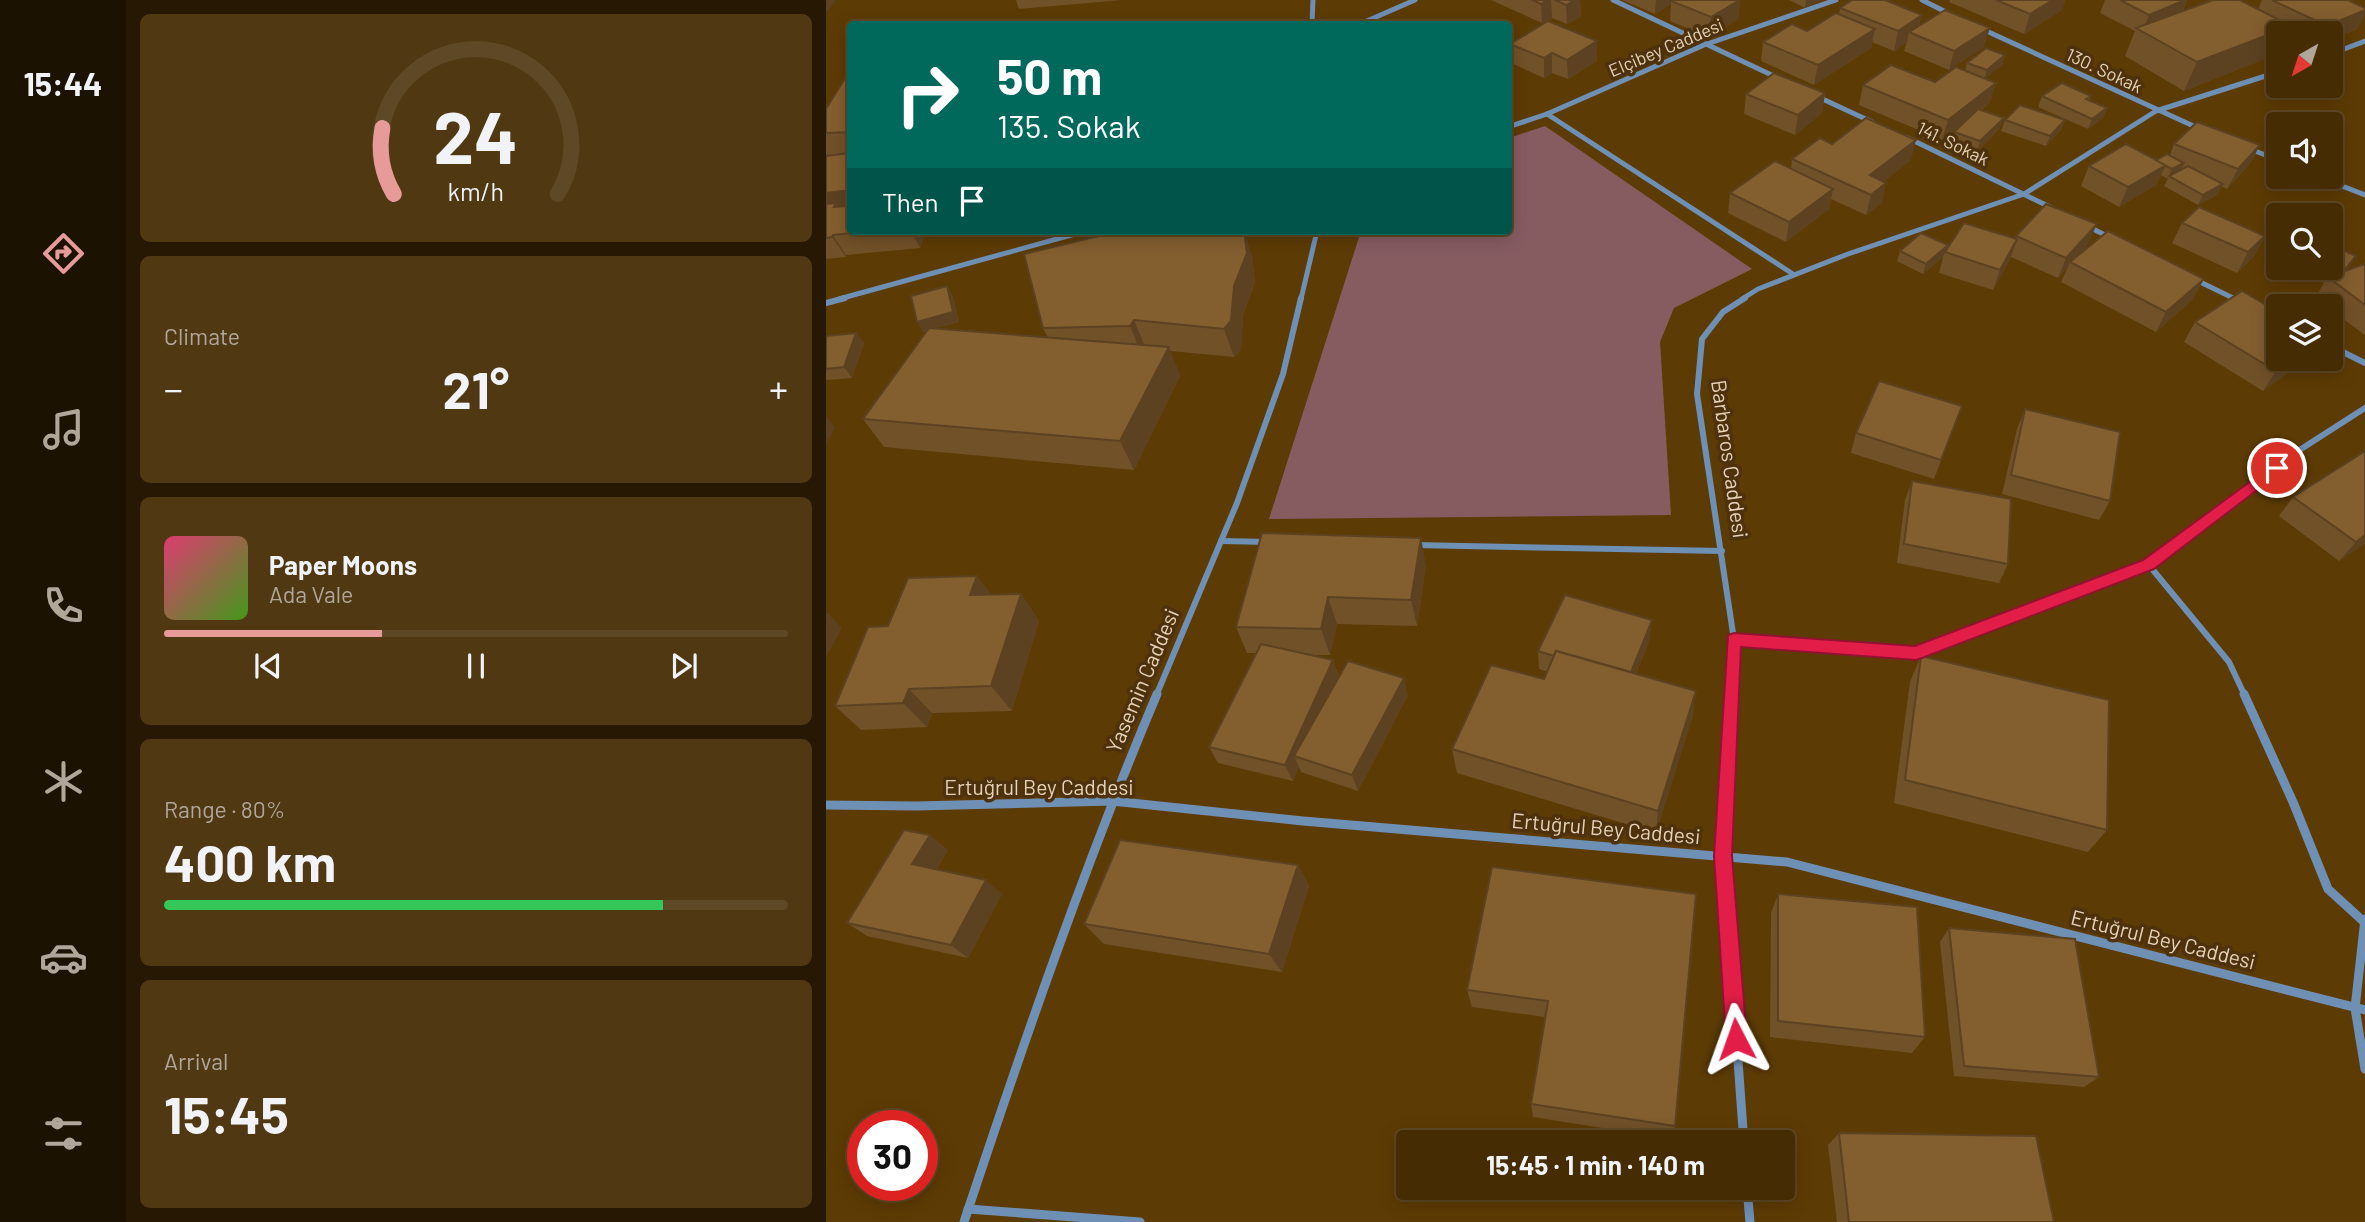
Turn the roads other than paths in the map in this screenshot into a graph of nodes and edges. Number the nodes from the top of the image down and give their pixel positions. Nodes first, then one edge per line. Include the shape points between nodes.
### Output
1 (1313, 0) edge
2 (1415, 0) edge
3 (1613, 0) edge
4 (1836, 0) edge
5 (1922, 0) edge
6 (1959, 18) edge
7 (1312, 21) edge
8 (1367, 21) edge
9 (1971, 23) edge
10 (2365, 41) edge
11 (1704, 45) junction
12 (2343, 49) edge
13 (2266, 76) edge
14 (1790, 84) edge
15 (1815, 95) edge
16 (2156, 111) junction
17 (1547, 114) junction
18 (1876, 124) edge
19 (1512, 126) edge
20 (2205, 131) edge
21 (1901, 135) edge
22 (2242, 146) edge
23 (2266, 155) edge
24 (2343, 186) edge
25 (2024, 194) junction
26 (2365, 195) edge
27 (2060, 212) edge
28 (2084, 224) edge
29 (1072, 235) edge
30 (1316, 235) edge
31 (2120, 242) edge
32 (1793, 274) junction
33 (2192, 278) edge
34 (826, 303) edge
35 (2252, 308) edge
36 (2343, 352) edge
37 (2365, 363) edge
38 (2365, 408) edge
39 (1221, 541) junction
40 (1277, 543) edge
41 (1402, 545) edge
42 (1722, 551) junction
43 (2148, 564) junction
44 (1734, 640) junction
45 (1112, 801) junction
46 (826, 805) edge
47 (1723, 856) junction
48 (2364, 920) edge
49 (2360, 1009) edge
50 (2365, 1069) edge
51 (1743, 1130) edge
52 (1748, 1200) edge
53 (968, 1209) junction
54 (964, 1222) edge
55 (1140, 1222) edge
56 (1750, 1222) edge

1 - 7 street
2 - 8 street
3 - 11 street
4 - 11 street, Elçibey Caddesi
5 - 6 street
9 - 16 street, 130. Sokak
10 - 12 street
11 - 14 street
11 - 17 street, Elçibey Caddesi
13 - 16 street, Barbaros Caddesi
15 - 18 street
16 - 20 street, 130. Sokak
16 - 25 street, Barbaros Caddesi
17 - 19 street, Elçibey Caddesi
17 - 32 street
21 - 25 street, 141. Sokak
22 - 23 street
24 - 26 street
25 - 27 street, 141. Sokak
25 - 32 street, Barbaros Caddesi
28 - 31 street
29 - 34 street
30 - 39 street, Yasemin Caddesi via 1283,374
32 - 42 street, Barbaros Caddesi via 1758,289 1723,312 1702,339 1697,394
33 - 35 street
36 - 37 street
38 - 43 street
39 - 40 street
39 - 45 street, Yasemin Caddesi
41 - 42 street
42 - 44 street, Barbaros Caddesi
43 - 44 street via 1916,653
43 - 48 street via 2229,662 2328,889
44 - 47 street, Barbaros Caddesi
45 - 46 street, Ertuğrul Bey Caddesi
45 - 47 street, Ertuğrul Bey Caddesi
45 - 53 street, Yasemin Caddesi via 1031,1015
47 - 49 street, Ertuğrul Bey Caddesi via 1787,862
47 - 51 street, Barbaros Caddesi
48 - 49 street
49 - 50 street
52 - 56 street
53 - 54 street, Yasemin Caddesi
53 - 55 street

